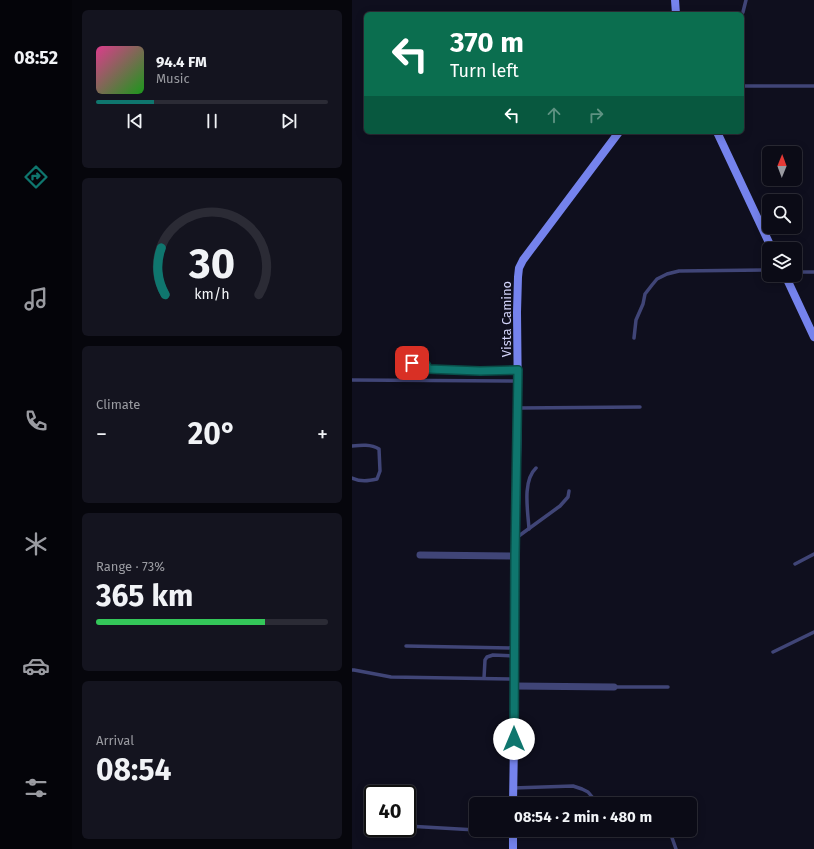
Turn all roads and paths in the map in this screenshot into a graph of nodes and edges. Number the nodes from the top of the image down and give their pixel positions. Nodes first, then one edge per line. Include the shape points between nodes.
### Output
1 (675, 0) edge
2 (746, 0) edge
3 (676, 12) edge
4 (743, 12) edge
5 (744, 86) edge
6 (814, 86) edge
7 (618, 134) edge
8 (718, 134) edge
9 (769, 242) edge
10 (762, 270) edge
11 (802, 272) edge
12 (814, 272) edge
13 (789, 282) edge
14 (814, 336) edge
15 (634, 338) dead end
16 (428, 369) junction
17 (518, 370) junction
18 (352, 380) edge
19 (518, 381) junction
20 (640, 407) dead end
21 (518, 408) junction
22 (352, 446) edge
23 (536, 468) dead end
24 (352, 478) edge
25 (569, 491) dead end
26 (529, 529) junction
27 (515, 539) junction
28 (814, 554) edge
29 (420, 555) dead end
30 (515, 556) junction
31 (796, 564) dead end
32 (814, 632) edge
33 (406, 646) dead end
34 (515, 652) junction
35 (773, 652) dead end
36 (352, 670) edge
37 (484, 678) junction
38 (515, 682) junction
39 (614, 687) joint
40 (668, 687) dead end
41 (514, 788) junction
42 (513, 797) edge
43 (593, 797) edge
44 (416, 827) edge
45 (469, 830) edge
46 (513, 837) edge
47 (672, 837) edge
48 (513, 849) edge
49 (676, 849) edge

1 - 3 street
2 - 4 lane
5 - 6 lane
7 - 17 street, Vista Camino via 519,268
8 - 9 street
10 - 15 lane via 679,271 657,279 645,294 636,320
11 - 12 lane
13 - 14 street
16 - 16 lane via 420,361 412,363 415,372 424,373
16 - 17 lane
17 - 19 street, Vista Camino
18 - 19 lane
19 - 21 street, Vista Camino
20 - 21 lane
21 - 27 street, Vista Camino
22 - 24 lane via 365,445 379,449 380,471 377,479 366,482
23 - 26 lane via 529,478
25 - 26 lane via 568,498 560,506
26 - 27 lane
27 - 30 street, Vista Camino
28 - 31 lane
29 - 30 street
30 - 34 street, Vista Camino
32 - 35 lane
33 - 34 lane
34 - 37 lane via 486,657
34 - 38 street, Vista Camino
36 - 37 lane via 391,677
37 - 38 lane
38 - 39 street
38 - 41 street, Vista Camino
39 - 40 lane
41 - 42 street, Vista Camino
41 - 43 lane via 573,786
44 - 45 lane
46 - 48 street
47 - 49 lane

